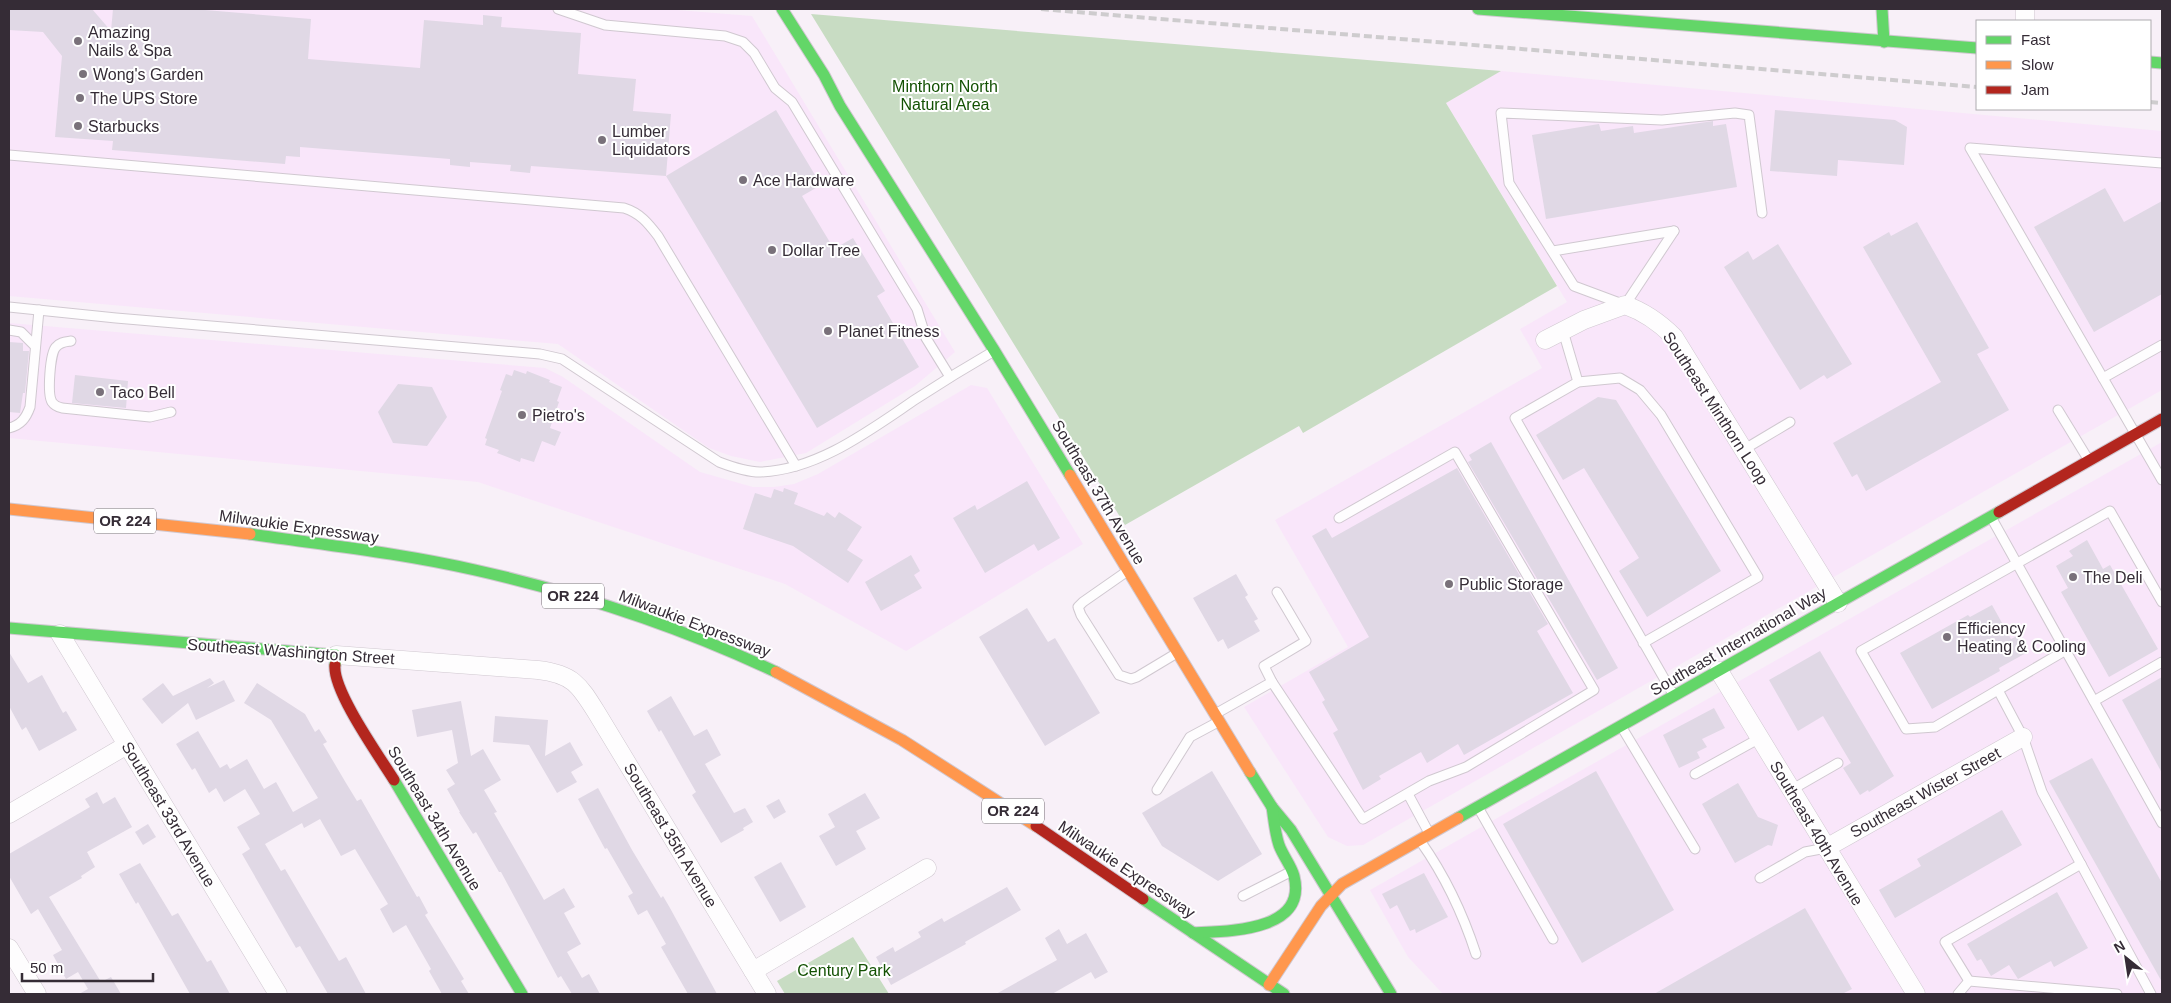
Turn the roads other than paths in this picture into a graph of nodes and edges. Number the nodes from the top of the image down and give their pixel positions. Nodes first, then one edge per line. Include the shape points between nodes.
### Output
1 (558, 9) edge
2 (772, 9) edge
3 (782, 9) edge
4 (1478, 9) edge
5 (1882, 9) edge
6 (1884, 42) junction
7 (1976, 48) edge
8 (840, 106) junction
9 (9, 155) edge
10 (2162, 163) edge
11 (1762, 213) dead end
12 (1552, 252) junction
13 (1625, 305) junction
14 (9, 307) edge
15 (39, 310) junction
16 (9, 330) edge
17 (1563, 331) junction
18 (1545, 340) dead end
19 (71, 341) dead end
20 (2162, 345) edge
21 (35, 346) junction
22 (994, 350) junction
23 (950, 377) junction
24 (2103, 378) junction
25 (1578, 382) junction
26 (2058, 410) dead end
27 (171, 412) dead end
28 (2162, 419) edge
29 (1790, 422) dead end
30 (9, 428) edge
31 (2136, 434) junction
32 (1743, 450) junction
33 (2089, 461) junction
34 (796, 466) junction
35 (2162, 480) edge
36 (9, 509) edge
37 (1991, 516) junction
38 (1339, 518) dead end
39 (2017, 563) junction
40 (1128, 571) junction
41 (1277, 592) dead end
42 (2162, 602) edge
43 (1838, 603) junction
44 (9, 628) edge
45 (60, 634) junction
46 (1643, 643) junction
47 (2066, 650) junction
48 (1177, 653) junction
49 (336, 655) junction
50 (2162, 662) edge
51 (1719, 671) junction
52 (572, 679) joint
53 (1272, 682) junction
54 (1998, 690) junction
55 (1674, 696) junction
56 (2094, 701) junction
57 (1216, 718) junction
58 (1621, 726) junction
59 (2023, 737) junction
60 (1760, 738) junction
61 (127, 745) junction
62 (1838, 763) dead end
63 (1695, 774) dead end
64 (1157, 790) dead end
65 (1791, 790) junction
66 (1408, 794) junction
67 (1272, 807) junction
68 (1478, 807) junction
69 (9, 814) edge
70 (2162, 822) edge
71 (1424, 837) junction
72 (1695, 848) dead end
73 (1826, 848) junction
74 (2081, 864) junction
75 (928, 868) dead end
76 (1292, 870) junction
77 (1760, 878) dead end
78 (1330, 894) junction
79 (1242, 896) dead end
80 (1193, 933) junction
81 (1553, 939) dead end
82 (9, 948) edge
83 (1476, 954) dead end
84 (753, 971) junction
85 (1970, 981) junction
86 (1266, 989) edge
87 (37, 994) edge
88 (278, 994) edge
89 (522, 994) edge
90 (767, 994) edge
91 (1284, 994) edge
92 (1391, 994) edge
93 (1916, 994) edge
94 (1958, 994) edge
95 (2117, 994) edge
96 (2151, 994) edge

1 - 23 lane via 605,25 725,36 743,42 754,53 774,88 792,102 917,309 926,338
2 - 8 main road, Southeast 37th Avenue via 816,82
3 - 8 main road, Southeast 37th Avenue
4 - 6 main road
5 - 6 main road
6 - 7 main road
8 - 22 main road, Southeast 37th Avenue
9 - 34 lane via 635,211 658,236
10 - 24 lane via 1970,148
11 - 12 lane via 1749,115 1735,113 1662,120 1501,113 1509,183
12 - 13 lane via 1574,286
12 - 13 lane via 1674,231
13 - 17 street
13 - 32 street, Southeast Minthorn Loop via 1659,322 1674,337
14 - 15 lane
15 - 21 lane
15 - 34 lane via 540,354 562,359 720,462 758,472
16 - 21 lane via 21,332
17 - 18 street
17 - 25 lane
19 - 27 lane via 63,342 52,354 49,394 56,406 150,417
20 - 24 lane
21 - 30 lane via 30,407 21,422
22 - 23 lane
22 - 40 main road, Southeast 37th Avenue
23 - 34 lane via 868,431
24 - 31 lane
25 - 46 lane via 1515,418
25 - 46 lane via 1620,378 1640,390 1661,415 1758,577
26 - 33 lane
28 - 31 main road, Southeast International Way
29 - 32 lane
31 - 33 main road, Southeast International Way
31 - 35 lane
32 - 43 street, Southeast Minthorn Loop
33 - 37 main road, Southeast International Way
36 - 80 main road, Milwaukie Expressway / OR 224 via 240,533 474,570 580,598 695,637 775,671 902,740
37 - 39 lane
37 - 43 main road, Southeast International Way
38 - 66 lane via 1455,452 1594,690 1466,768
39 - 42 lane via 2110,511
39 - 47 lane
39 - 54 lane via 1861,651 1906,729 1935,727
40 - 48 main road, Southeast 37th Avenue
40 - 48 lane via 1083,602 1078,608 1081,615 1119,675 1125,678 1136,677
41 - 53 lane via 1306,641 1264,666
43 - 51 main road, Southeast International Way
44 - 45 main road, Southeast Washington Street
45 - 49 main road, Southeast Washington Street
45 - 61 street, Southeast 33rd Avenue
46 - 55 lane
47 - 54 lane
47 - 56 lane
48 - 57 main road, Southeast 37th Avenue
49 - 52 street, Southeast Washington Street via 538,670 556,672
49 - 89 main road, Southeast 34th Avenue via 334,672 338,689
50 - 56 lane
51 - 55 main road, Southeast International Way
51 - 60 street, Southeast 40th Avenue
52 - 84 street, Southeast 35th Avenue via 598,715
53 - 57 lane
53 - 66 lane via 1363,819
54 - 59 lane
55 - 58 main road, Southeast International Way
56 - 70 lane
57 - 64 lane via 1190,738
57 - 67 main road, Southeast 37th Avenue
58 - 68 main road, Southeast International Way
58 - 72 lane
59 - 73 street, Southeast Wister Street
59 - 74 lane via 2042,792
60 - 63 lane
60 - 65 street, Southeast 40th Avenue
61 - 69 street
61 - 88 street, Southeast 33rd Avenue
62 - 65 lane
65 - 73 street, Southeast 40th Avenue
66 - 71 lane
67 - 76 main road via 1278,843
67 - 78 main road, Southeast 37th Avenue via 1291,830
68 - 71 main road, Southeast International Way
68 - 81 lane
71 - 78 main road, Southeast International Way
71 - 83 lane
73 - 77 lane via 1805,852
73 - 93 street, Southeast 40th Avenue
74 - 85 lane via 1945,942
74 - 96 lane
75 - 84 street
76 - 79 lane
76 - 80 main road via 1295,881 1292,902 1277,920 1254,928
78 - 86 main road
78 - 92 main road, Southeast 37th Avenue
80 - 86 main road, Milwaukie Expressway / OR 224
82 - 87 street
84 - 90 street, Southeast 35th Avenue
85 - 94 lane
85 - 95 lane
86 - 91 main road, Milwaukie Expressway / OR 224

